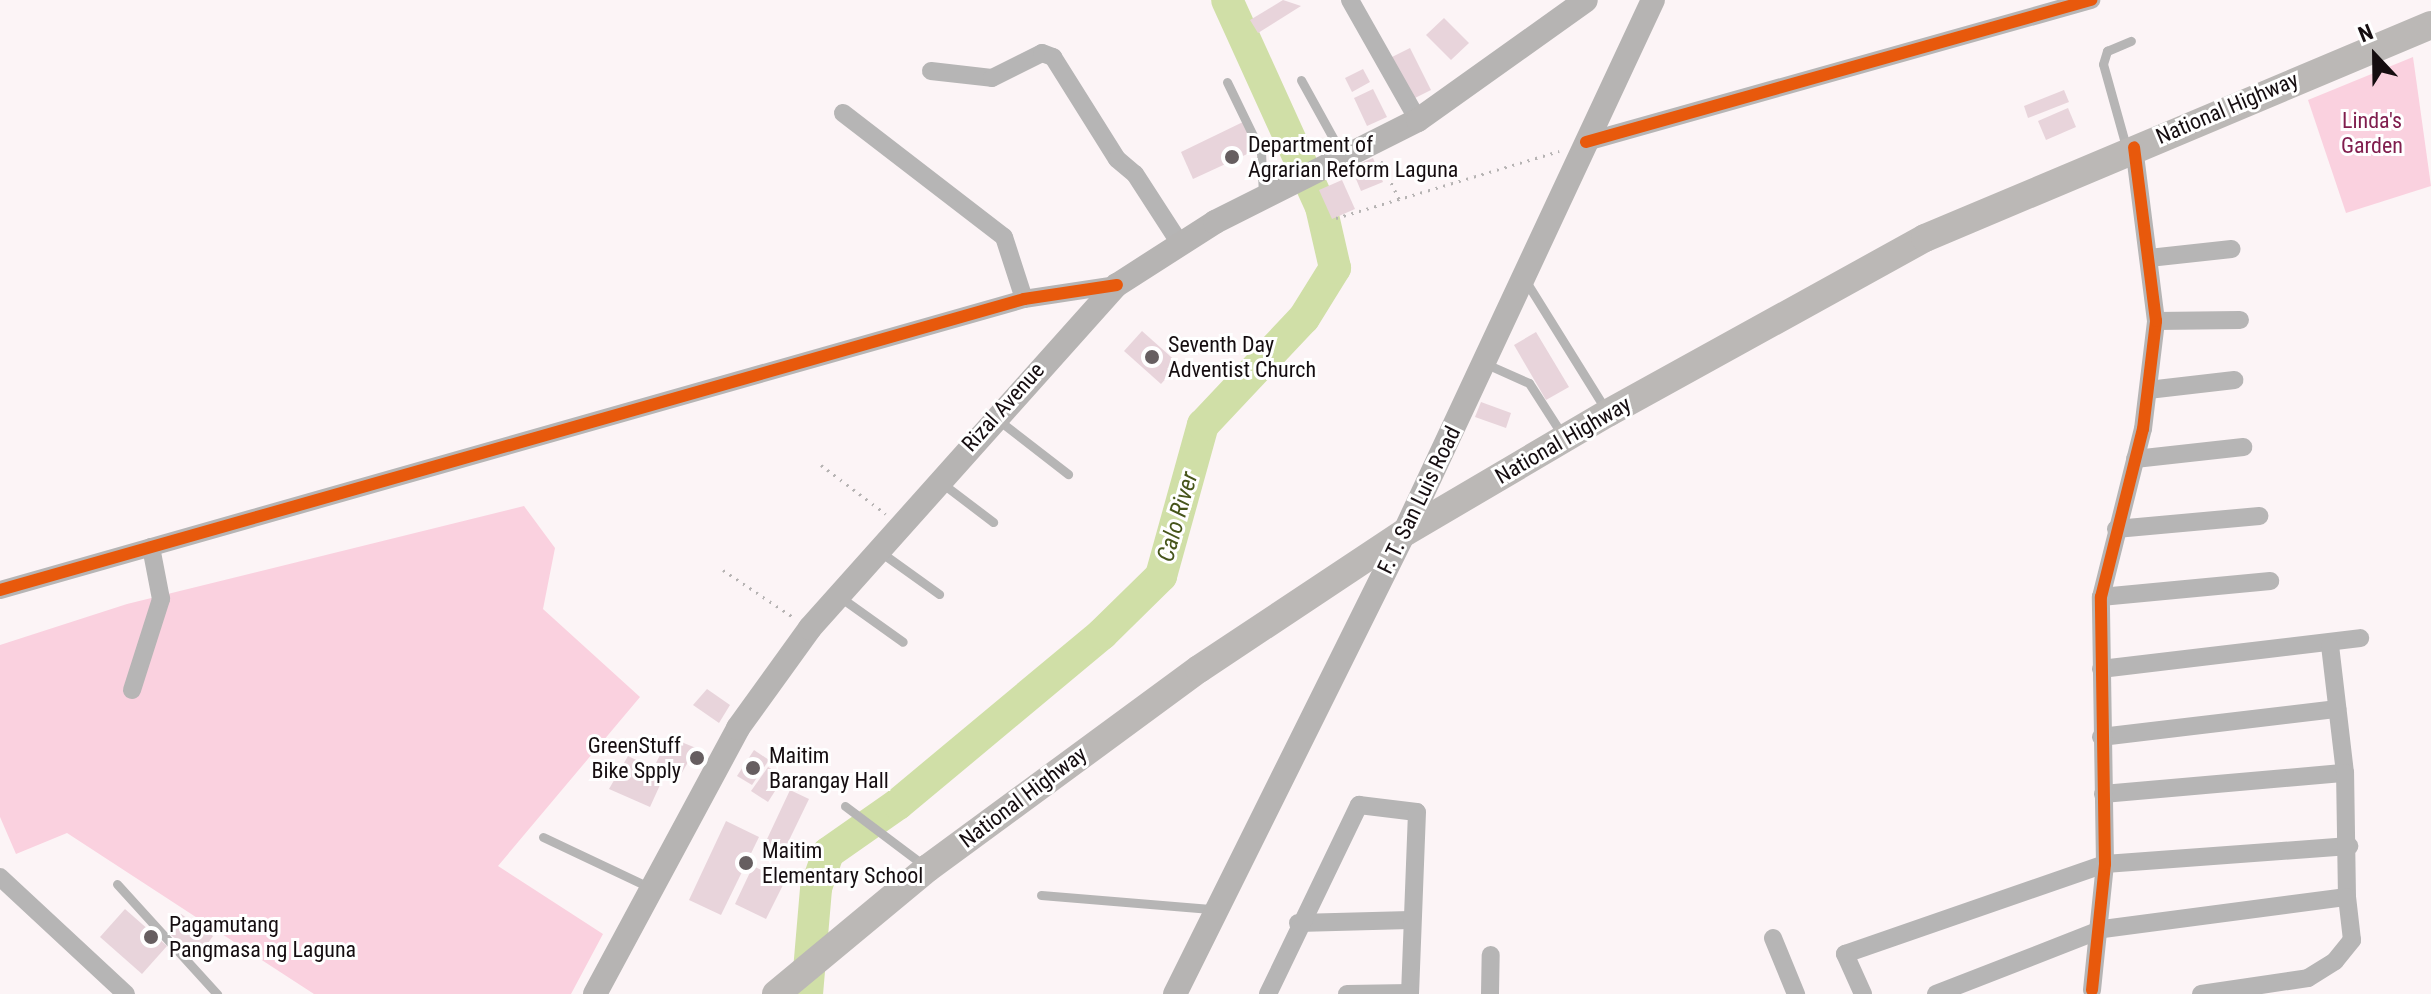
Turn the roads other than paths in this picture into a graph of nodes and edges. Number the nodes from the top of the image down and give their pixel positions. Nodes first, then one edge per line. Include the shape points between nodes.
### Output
1 (1350, 0) edge
2 (1586, 0) edge
3 (1653, 0) edge
4 (2091, 0) edge
5 (2431, 25) edge
6 (2131, 41) dead end
7 (931, 71) dead end
8 (1301, 80) dead end
9 (1227, 82) dead end
10 (843, 113) dead end
11 (1418, 120) junction
12 (1586, 142) junction
13 (2130, 149) junction
14 (1334, 164) junction
15 (1271, 194) junction
16 (1179, 242) junction
17 (2232, 249) dead end
18 (2149, 258) junction
19 (1523, 278) junction
20 (1117, 285) junction
21 (1024, 299) junction
22 (2240, 320) dead end
23 (2156, 321) junction
24 (1484, 363) junction
25 (2234, 380) dead end
26 (2148, 390) junction
27 (1608, 413) junction
28 (994, 416) junction
29 (1565, 439) junction
30 (2243, 447) dead end
31 (2135, 459) junction
32 (1068, 474) dead end
33 (937, 480) junction
34 (2259, 516) dead end
35 (993, 522) dead end
36 (2116, 529) junction
37 (1404, 533) junction
38 (151, 547) junction
39 (876, 549) junction
40 (2270, 581) dead end
41 (0, 590) edge
42 (939, 594) dead end
43 (837, 595) junction
44 (2101, 597) junction
45 (2360, 638) dead end
46 (903, 642) dead end
47 (2330, 646) junction
48 (2101, 669) junction
49 (132, 690) dead end
50 (2337, 709) junction
51 (2101, 737) junction
52 (2345, 773) junction
53 (2103, 794) junction
54 (845, 806) dead end
55 (543, 837) dead end
56 (2349, 846) junction
57 (2105, 864) junction
58 (928, 868) junction
59 (0, 877) edge
60 (117, 884) dead end
61 (652, 888) junction
62 (1041, 895) dead end
63 (2347, 897) junction
64 (1213, 909) junction
65 (1410, 920) junction
66 (1298, 923) junction
67 (2103, 929) junction
68 (1773, 938) dead end
69 (1491, 955) dead end
70 (1410, 993) edge
71 (1939, 993) edge
72 (2092, 993) edge
73 (126, 994) edge
74 (217, 994) edge
75 (595, 994) edge
76 (776, 994) edge
77 (1175, 994) edge
78 (1268, 994) edge
79 (1347, 994) edge
80 (1490, 994) edge
81 (1796, 994) edge
82 (1863, 994) edge
83 (2201, 994) edge

1 - 11 street
2 - 11 main road, Rizal Avenue
3 - 12 main road, F. T. San Luis Road
4 - 12 street
5 - 13 main road, National Highway
6 - 13 lane via 2107,51 2103,64
7 - 16 street via 992,78 1042,53 1053,57 1117,159 1135,174
8 - 14 lane
9 - 15 lane via 1261,152
10 - 21 street via 998,231
11 - 14 main road, Rizal Avenue
12 - 19 main road, F. T. San Luis Road
13 - 18 street
13 - 27 main road, National Highway via 1925,238
14 - 15 main road, Rizal Avenue
15 - 16 main road, Rizal Avenue
16 - 20 main road, Rizal Avenue
17 - 18 street
18 - 23 street
19 - 24 main road, F. T. San Luis Road
19 - 27 lane
20 - 21 street
20 - 28 main road, Rizal Avenue
21 - 38 street
22 - 23 street
23 - 26 street
24 - 29 lane via 1529,383
24 - 37 main road, F. T. San Luis Road
25 - 26 street
26 - 31 street
27 - 29 main road, National Highway
28 - 32 lane
28 - 33 main road, Rizal Avenue
29 - 37 main road, National Highway
30 - 31 street
31 - 36 street
33 - 35 lane
33 - 39 main road, Rizal Avenue
34 - 36 street
36 - 44 street
37 - 58 main road, National Highway via 1199,669
37 - 64 main road, F. T. San Luis Road
38 - 41 street
38 - 49 street via 161,599
39 - 42 lane
39 - 43 main road, Rizal Avenue
40 - 44 street
43 - 46 lane
43 - 61 main road, Rizal Avenue via 738,728
44 - 48 street
45 - 47 street
47 - 48 street
47 - 50 street
48 - 51 street
50 - 51 street
50 - 52 street
51 - 53 street
52 - 53 street
52 - 56 street
53 - 57 street
54 - 58 lane
55 - 61 lane
56 - 57 street
56 - 63 street
57 - 67 street
57 - 82 street via 1845,954
58 - 76 main road, National Highway
59 - 73 street
60 - 74 lane
61 - 75 main road, Rizal Avenue
62 - 64 lane
63 - 67 street
63 - 83 street via 2352,940 2335,961 2308,978
64 - 77 main road, F. T. San Luis Road
65 - 66 street
65 - 66 street via 1417,812 1359,805
65 - 70 street
66 - 78 street
67 - 71 street
67 - 72 street
68 - 81 street
69 - 80 street
70 - 79 street

